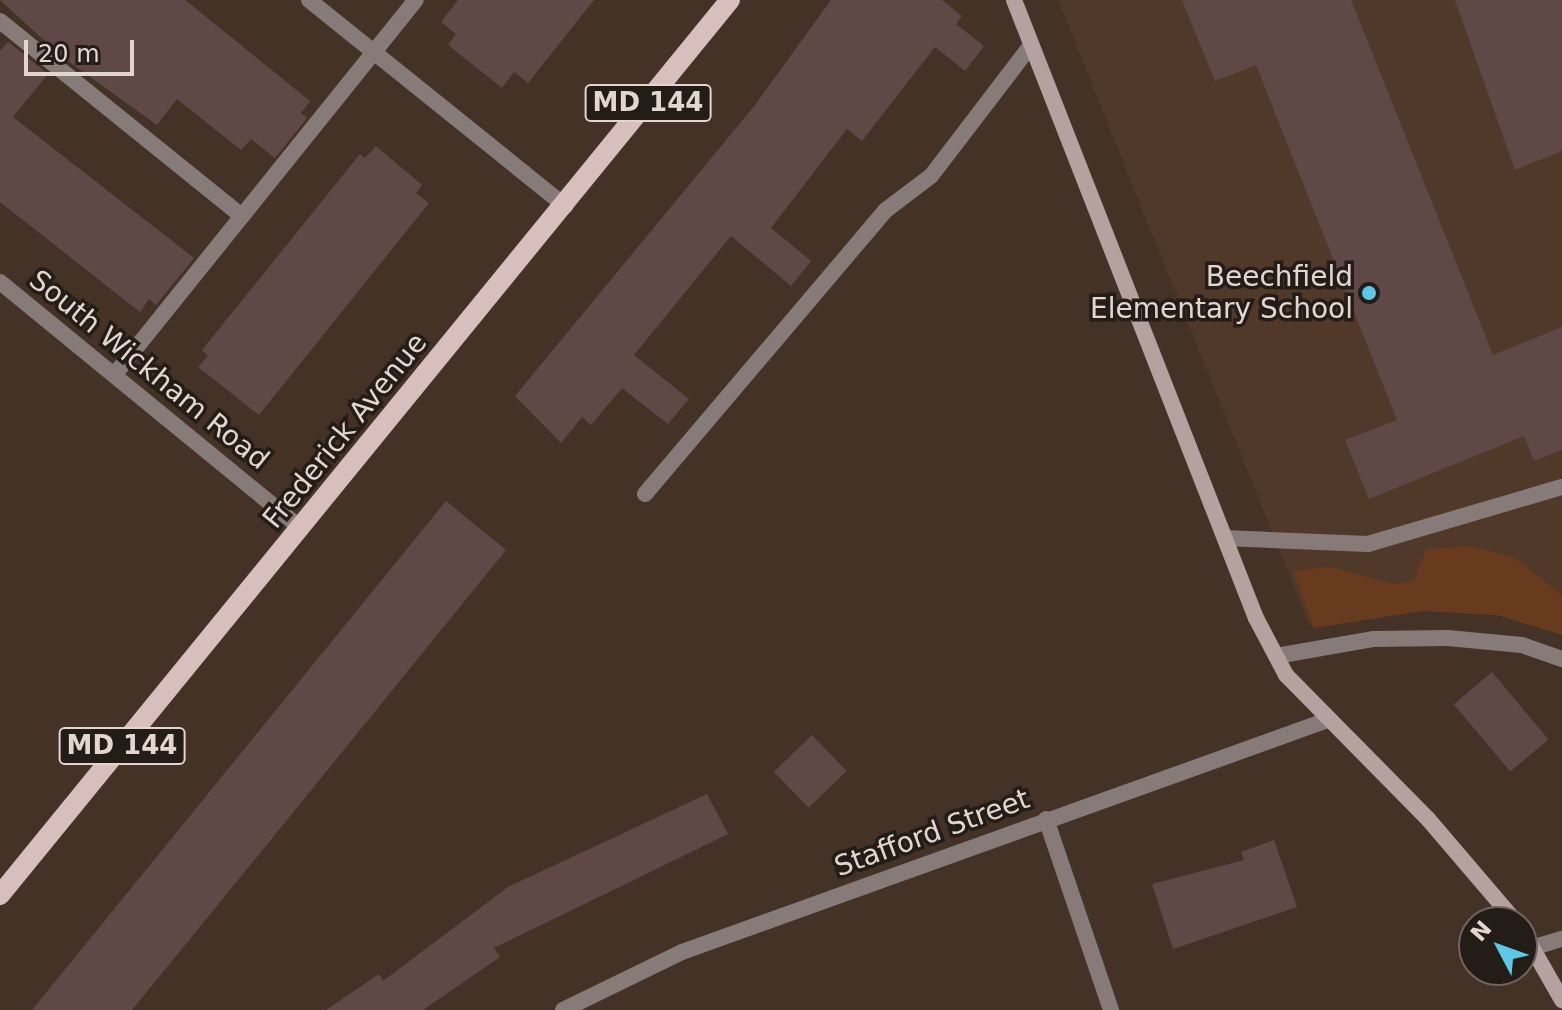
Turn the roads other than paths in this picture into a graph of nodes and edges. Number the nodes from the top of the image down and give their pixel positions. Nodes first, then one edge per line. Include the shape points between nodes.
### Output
1 (309, 0) edge
2 (416, 0) edge
3 (730, 0) edge
4 (1014, 0) edge
5 (0, 21) edge
6 (1031, 45) junction
7 (374, 52) junction
8 (565, 206) junction
9 (242, 216) junction
10 (0, 282) edge
11 (115, 374) junction
12 (1562, 487) edge
13 (645, 494) dead end
14 (301, 528) junction
15 (1225, 538) junction
16 (1276, 656) junction
17 (1562, 659) edge
18 (1325, 721) junction
19 (1046, 819) junction
20 (0, 895) edge
21 (1502, 906) edge
22 (1562, 939) edge
23 (1538, 946) edge
24 (1538, 953) edge
25 (1562, 1000) edge
26 (563, 1010) edge
27 (1111, 1010) edge

1 - 7 street
2 - 7 street
3 - 8 main road, Frederick Avenue / MD 144
4 - 6 street
5 - 9 street
6 - 13 street via 931,176 886,210
6 - 15 street
7 - 8 street
7 - 9 street
8 - 14 main road, Frederick Avenue / MD 144
9 - 11 street
10 - 11 street, South Wickham Road
11 - 14 street, South Wickham Road
12 - 15 street via 1368,544
14 - 20 main road, Frederick Avenue / MD 144
15 - 16 street
16 - 17 street via 1373,639 1448,638 1522,645
16 - 18 street
18 - 19 street, Stafford Street
18 - 21 street via 1428,819
19 - 26 street, Stafford Street via 682,952
19 - 27 street
22 - 23 street
24 - 25 street

